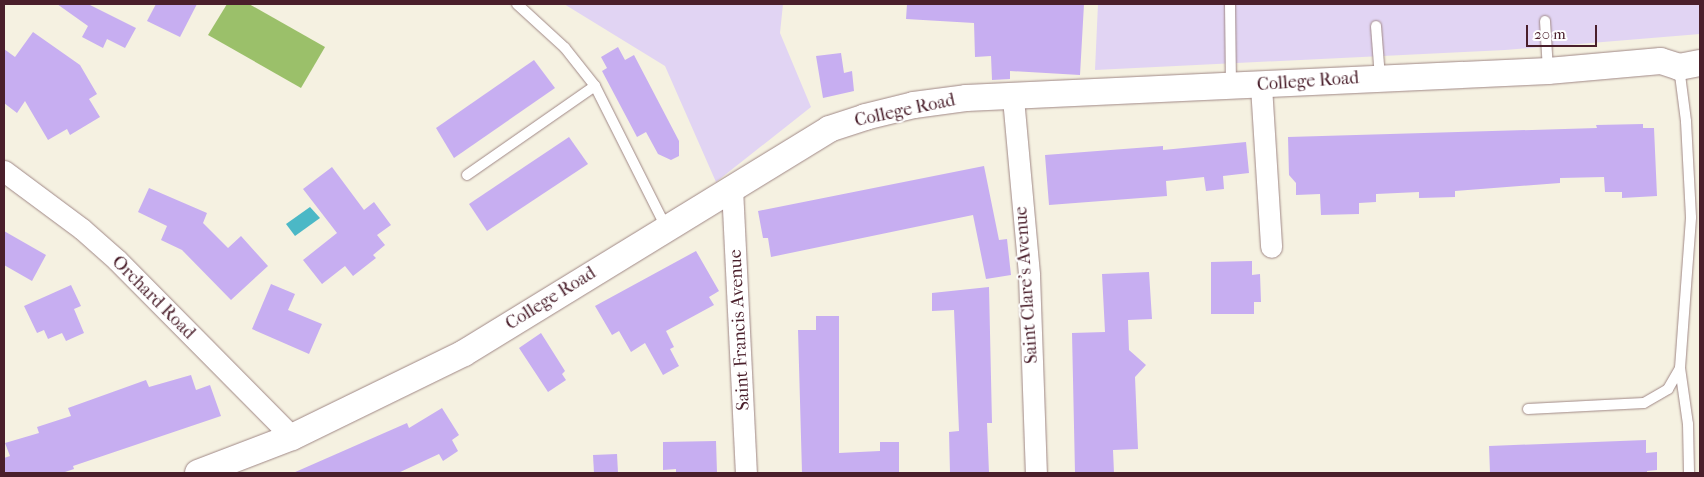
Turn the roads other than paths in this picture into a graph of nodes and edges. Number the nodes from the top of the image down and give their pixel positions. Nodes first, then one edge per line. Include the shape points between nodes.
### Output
1 (517, 4) edge
2 (1230, 4) edge
3 (1545, 21) dead end
4 (1376, 26) dead end
5 (1690, 65) edge
6 (1548, 71) junction
7 (1380, 78) junction
8 (595, 86) junction
9 (1261, 86) junction
10 (1232, 87) junction
11 (1013, 98) junction
12 (4, 170) edge
13 (467, 175) dead end
14 (732, 188) junction
15 (666, 227) junction
16 (1271, 247) dead end
17 (1680, 368) junction
18 (1528, 410) dead end
19 (292, 437) junction
20 (198, 473) edge
21 (746, 473) edge
22 (1036, 473) edge
23 (1689, 473) edge

1 - 8 lane via 552,35
2 - 10 lane
3 - 6 lane
4 - 7 lane
5 - 6 street, College Road via 1666,61
5 - 17 lane via 1686,120 1690,217
6 - 7 street, College Road
7 - 9 street, College Road
8 - 13 lane
8 - 15 lane
9 - 10 street, College Road
9 - 16 street
10 - 11 street, College Road
11 - 14 street, College Road via 938,101 859,119 829,129
11 - 22 street, Saint Clare's Avenue via 1029,275
12 - 19 street, Orchard Road via 117,260
14 - 15 street, College Road
14 - 21 street, Saint Francis Avenue
15 - 19 street, College Road via 464,353
17 - 18 lane via 1668,389 1644,404
17 - 23 lane via 1688,424
19 - 20 street, College Road

